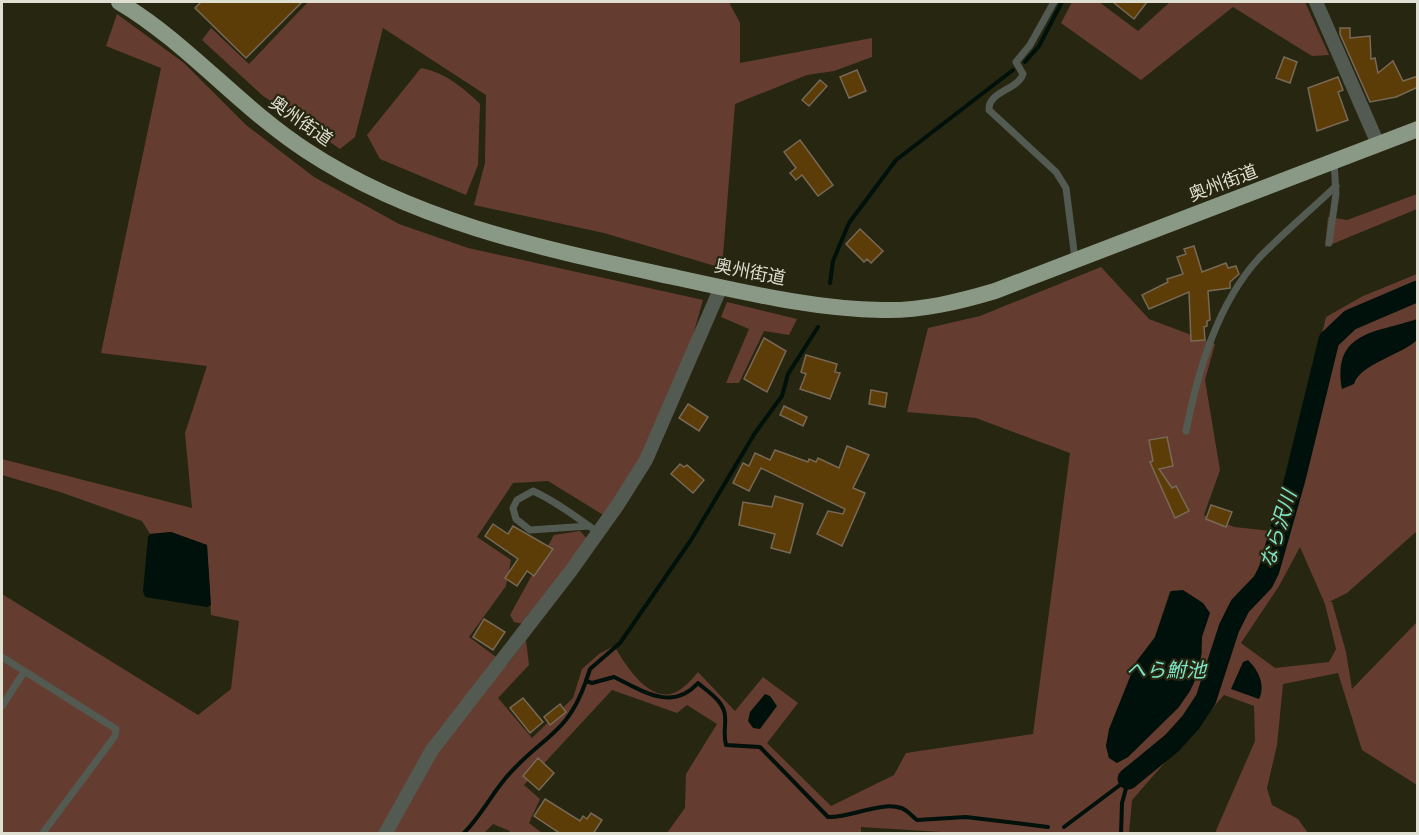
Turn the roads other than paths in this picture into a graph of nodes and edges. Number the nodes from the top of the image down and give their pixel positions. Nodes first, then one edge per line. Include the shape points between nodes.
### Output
1 (119, 2) edge
2 (1054, 2) edge
3 (1316, 2) edge
4 (1418, 129) edge
5 (1378, 144) junction
6 (1334, 161) junction
7 (1336, 186) junction
8 (1329, 243) dead end
9 (1076, 262) junction
10 (721, 287) junction
11 (1186, 431) dead end
12 (594, 529) junction
13 (2, 657) edge
14 (24, 672) junction
15 (2, 706) edge
16 (42, 834) edge
17 (385, 834) edge

1 - 10 highway, 奥州街道 via 180,44 257,115 307,151 402,204 473,228
2 - 9 lane via 1016,62 1023,74 1021,80 988,105 1056,172 1066,188
3 - 5 street
4 - 5 highway, 奥州街道
5 - 6 highway, 奥州街道
6 - 7 lane
6 - 9 highway, 奥州街道
7 - 8 lane
7 - 11 lane via 1259,259 1231,300 1205,356
9 - 10 highway, 奥州街道 via 995,291 914,309 843,307
10 - 12 street via 646,460
12 - 12 lane via 533,491 517,500 513,508 516,519 530,530
12 - 17 street via 432,750
13 - 14 lane
14 - 15 lane
14 - 16 lane via 116,729 115,736

